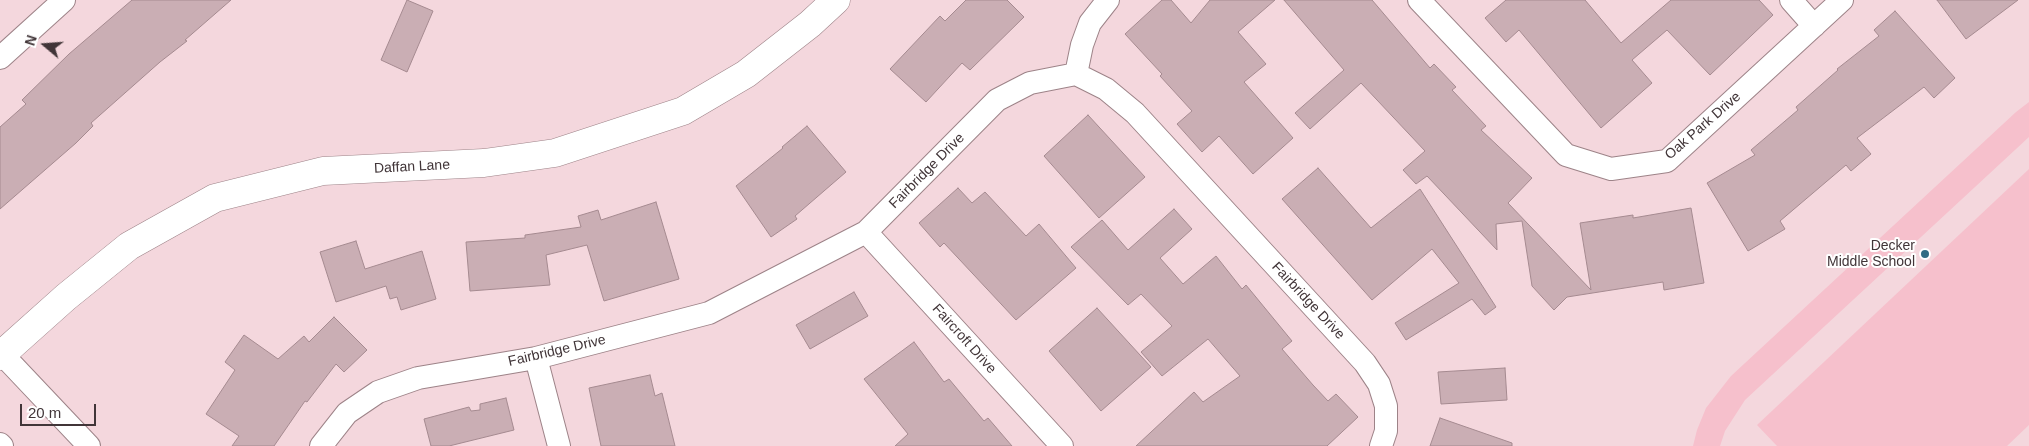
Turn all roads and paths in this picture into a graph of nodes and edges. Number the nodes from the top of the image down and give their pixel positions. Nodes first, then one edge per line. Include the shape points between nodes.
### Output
1 (64, 0) edge
2 (836, 0) edge
3 (1108, 0) edge
4 (1419, 0) edge
5 (1791, 0) edge
6 (1842, 0) edge
7 (1814, 26) junction
8 (0, 58) edge
9 (1076, 74) junction
10 (866, 232) junction
11 (1, 355) edge
12 (536, 358) junction
13 (89, 446) edge
14 (321, 446) edge
15 (558, 446) edge
16 (1062, 446) edge
17 (1381, 446) edge

1 - 8 street
2 - 11 street, Daffan Lane via 746,74 683,111 555,153 484,163 323,171 215,198 129,246
3 - 9 street via 1090,23
4 - 7 street, Oak Park Drive via 1566,156 1611,169 1667,161
5 - 7 street
6 - 7 street, Oak Park Drive
9 - 10 street, Fairbridge Drive via 1030,83 997,100
9 - 17 street, Fairbridge Drive via 1106,89 1135,113 1365,362 1379,384 1386,406 1386,431
10 - 12 street, Fairbridge Drive via 709,312
10 - 16 street, Faircroft Drive
11 - 13 street
12 - 14 street, Fairbridge Drive via 418,378 378,392 346,413
12 - 15 street

